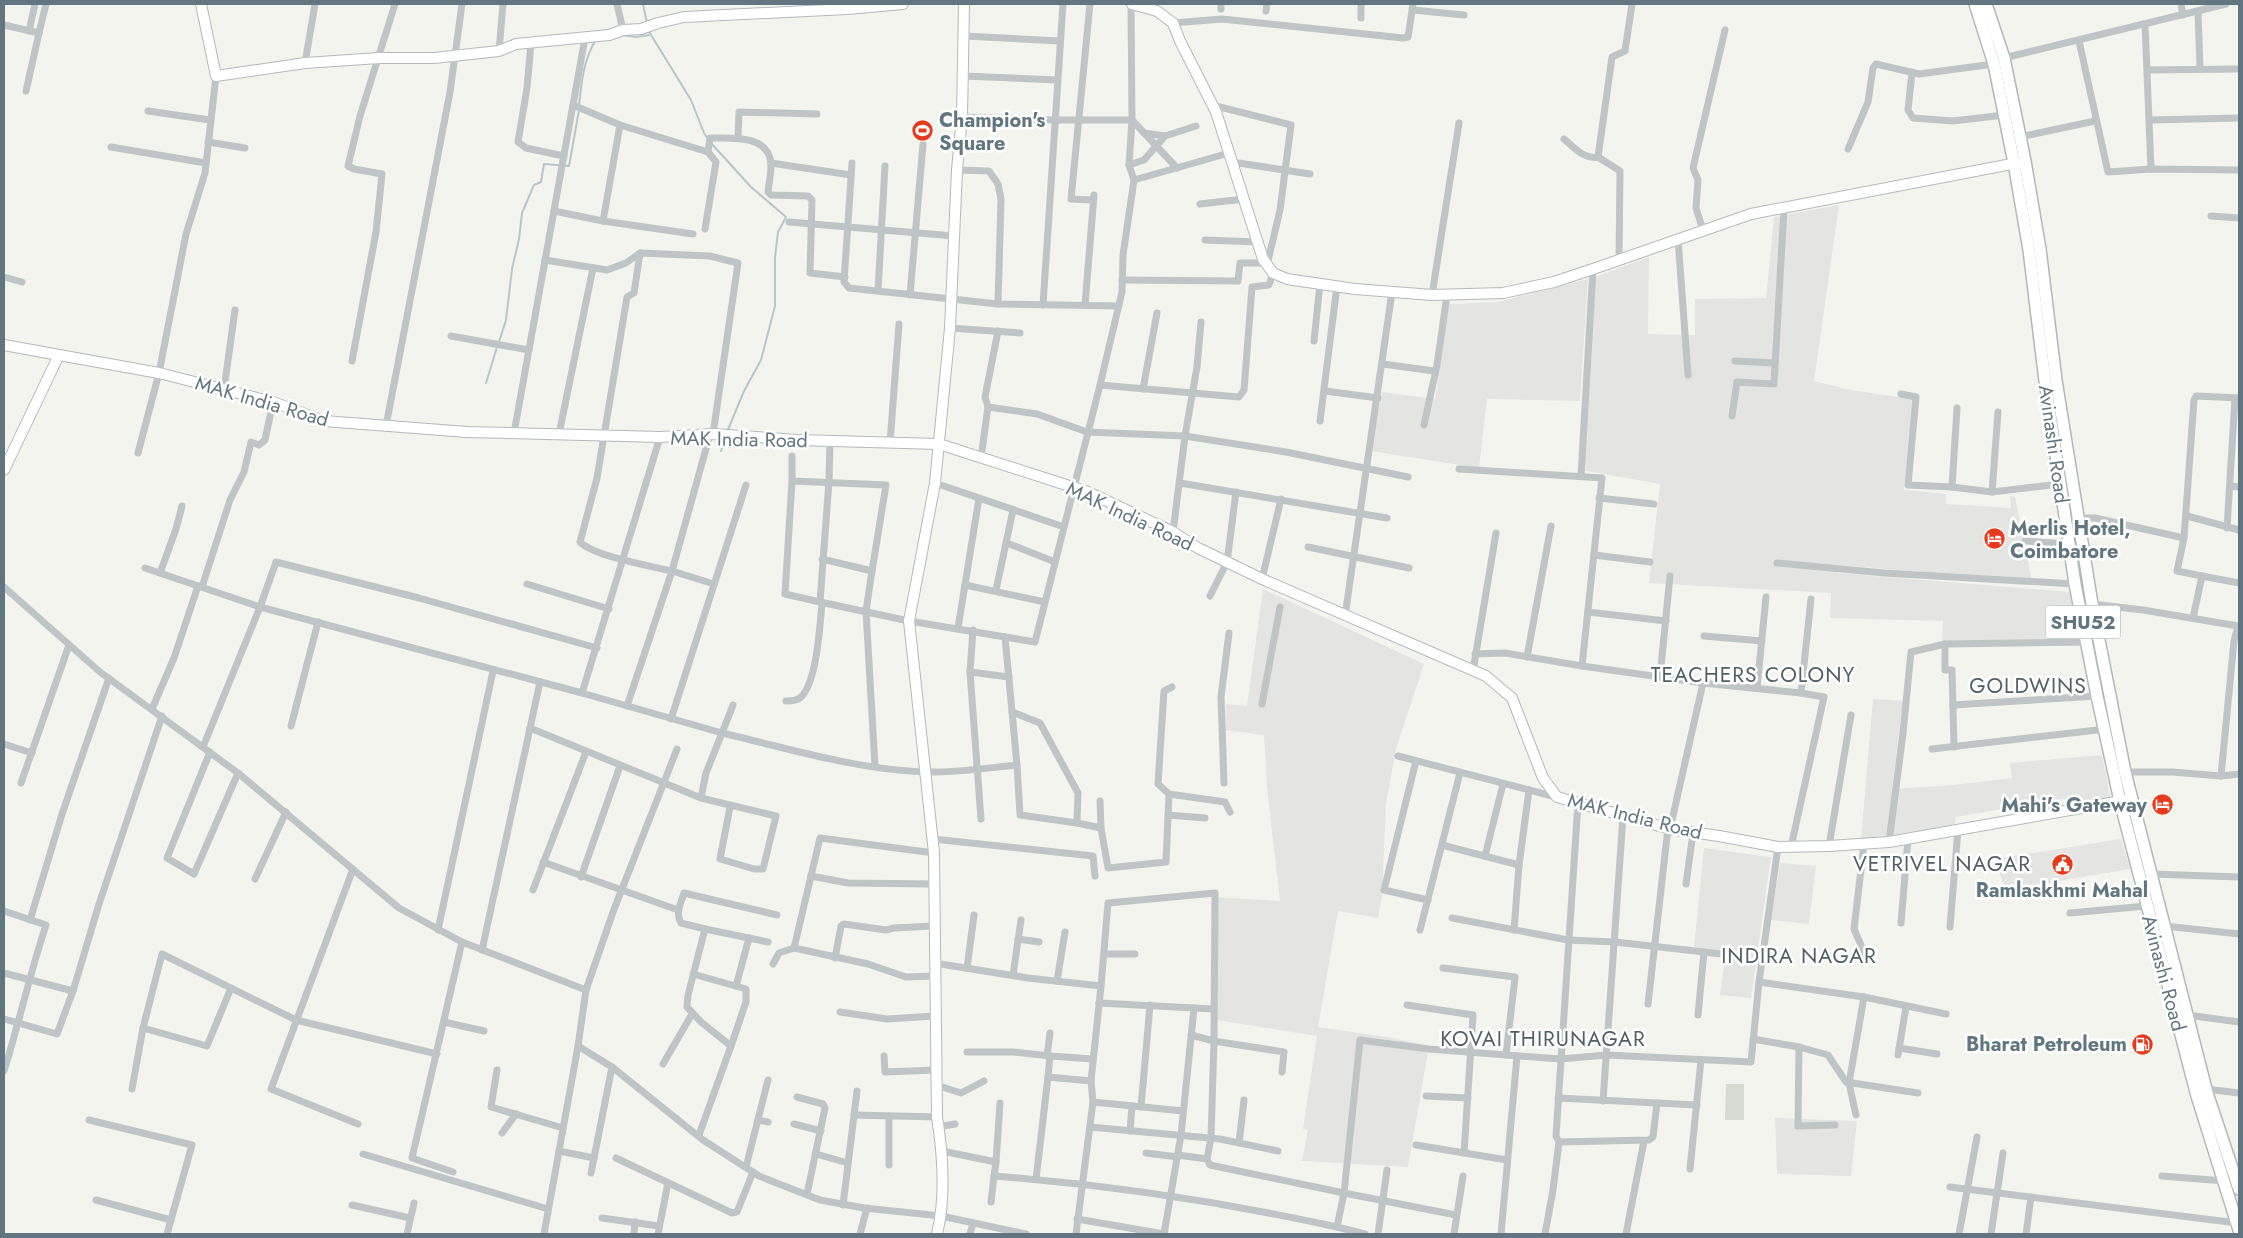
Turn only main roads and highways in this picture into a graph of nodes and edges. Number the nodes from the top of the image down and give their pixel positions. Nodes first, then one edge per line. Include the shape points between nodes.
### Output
1 (1975, 4) edge
2 (1986, 4) edge
3 (1999, 61) junction
4 (2020, 162) junction
5 (2234, 1158) edge
6 (2239, 1189) edge
7 (2238, 1226) edge

1 - 3 main road, Avinashi Road / SHU52
2 - 3 main road, Avinashi Road / SHU52
3 - 4 main road, Avinashi Road / SHU52 via 2020,138
3 - 4 main road, Avinashi Road / SHU52 via 2004,115
4 - 5 main road, Avinashi Road / SHU52 via 2040,249 2078,518 2125,772 2206,1088
4 - 7 main road, Avinashi Road / SHU52 via 2028,250 2060,484 2097,696 2120,801 2196,1096
5 - 6 main road, Avinashi Road / SHU52

